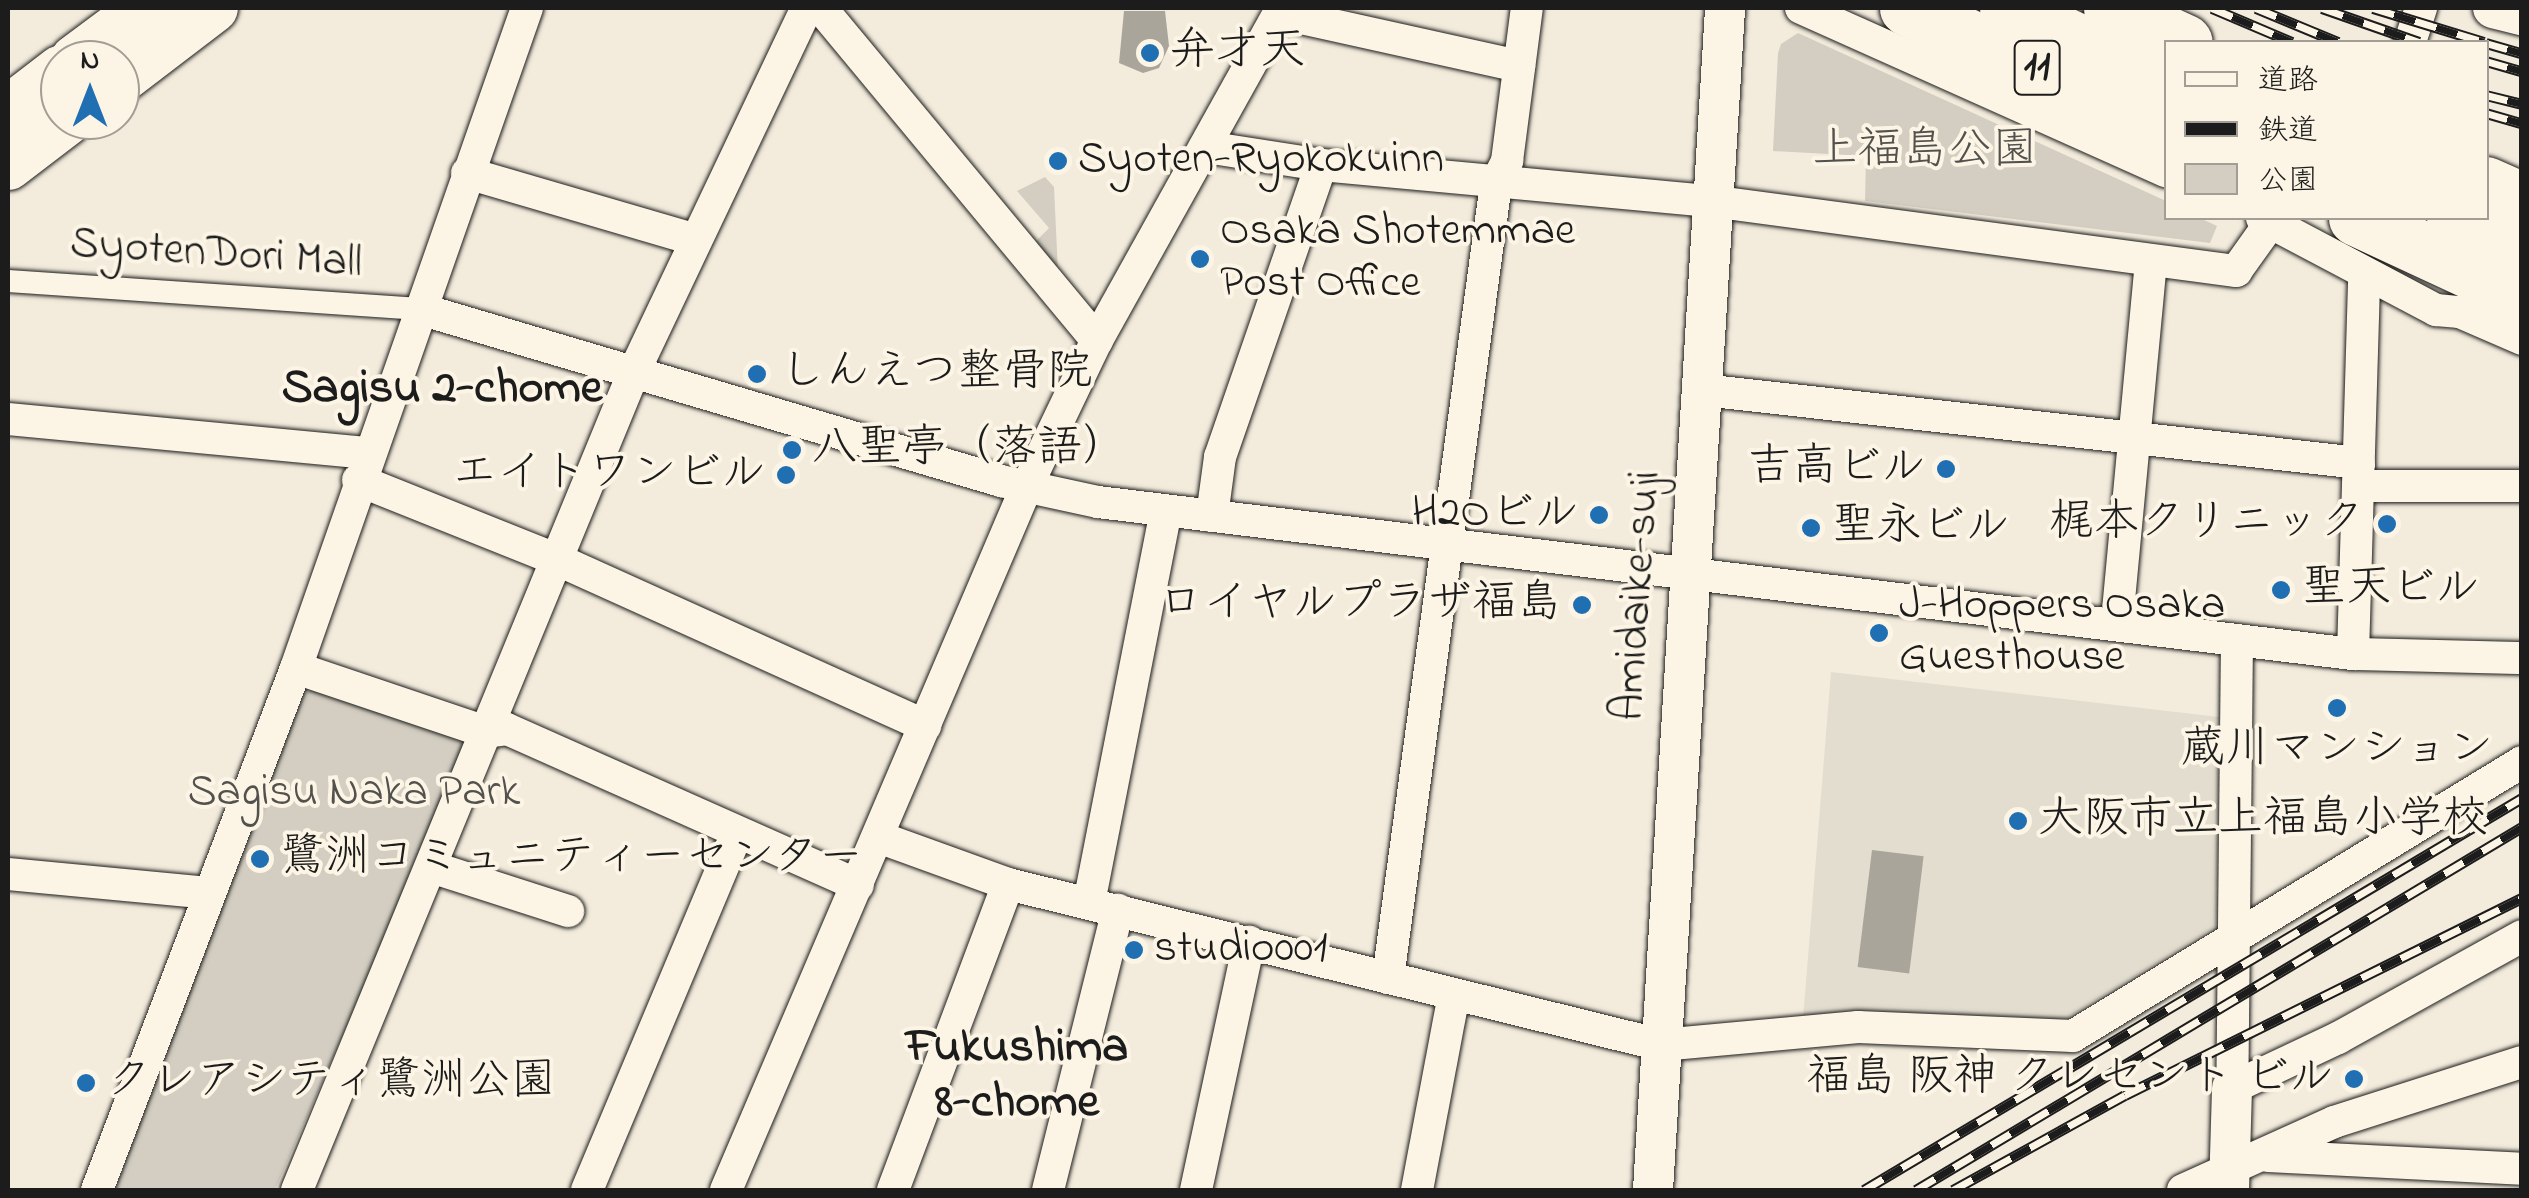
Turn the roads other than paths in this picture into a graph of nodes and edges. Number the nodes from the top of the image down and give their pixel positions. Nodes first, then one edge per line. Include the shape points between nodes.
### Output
1 (145, 8) edge
2 (214, 8) edge
3 (527, 8) edge
4 (807, 8) edge
5 (821, 8) edge
6 (1526, 8) edge
7 (1725, 8) edge
8 (1801, 8) edge
9 (1907, 8) edge
10 (2007, 8) edge
11 (2111, 8) edge
12 (2421, 8) edge
13 (2493, 8) edge
14 (1280, 10) edge
15 (2522, 15) edge
16 (102, 40) edge
17 (2182, 40) edge
18 (2411, 40) edge
19 (140, 64) edge
20 (1519, 66) junction
21 (2164, 81) edge
22 (40, 87) edge
23 (8, 111) edge
24 (2164, 128) edge
25 (41, 140) edge
26 (1206, 147) junction
27 (2489, 157) edge
28 (8, 165) edge
29 (1321, 166) junction
30 (2164, 170) edge
31 (2522, 172) edge
32 (467, 174) junction
33 (1496, 183) junction
34 (2489, 185) edge
35 (2522, 200) edge
36 (1718, 202) junction
37 (2267, 220) edge
38 (2360, 220) edge
39 (2458, 220) edge
40 (692, 239) junction
41 (2522, 249) edge
42 (2151, 262) junction
43 (2364, 275) junction
44 (8, 281) edge
45 (2522, 295) edge
46 (420, 308) junction
47 (2522, 339) edge
48 (1096, 340) junction
49 (634, 374) junction
50 (1703, 390) junction
51 (8, 418) edge
52 (2132, 438) junction
53 (363, 466) junction
54 (2358, 474) junction
55 (2522, 486) edge
56 (1026, 488) junction
57 (1166, 511) junction
58 (1212, 516) junction
59 (1451, 545) junction
60 (558, 560) junction
61 (1690, 572) junction
62 (2117, 621) junction
63 (2237, 640) junction
64 (2353, 654) junction
65 (2522, 658) edge
66 (296, 668) junction
67 (925, 726) junction
68 (486, 732) junction
69 (2522, 762) edge
70 (737, 832) junction
71 (878, 837) junction
72 (434, 868) junction
73 (8, 874) edge
74 (1008, 884) junction
75 (858, 885) junction
76 (208, 893) junction
77 (1103, 907) junction
78 (568, 911) dead end
79 (2522, 936) edge
80 (2230, 940) junction
81 (1250, 942) junction
82 (1388, 978) junction
83 (1454, 995) junction
84 (1661, 1045) junction
85 (2522, 1062) edge
86 (2232, 1088) junction
87 (2268, 1156) junction
88 (2522, 1169) edge
89 (2352, 1178) edge
90 (2229, 1180) edge
91 (97, 1190) edge
92 (297, 1190) edge
93 (587, 1190) edge
94 (726, 1190) edge
95 (892, 1190) edge
96 (1048, 1190) edge
97 (1196, 1190) edge
98 (1417, 1190) edge
99 (1653, 1190) edge
100 (2183, 1190) edge

1 - 16 main road
2 - 19 main road
3 - 32 street
4 - 40 street
5 - 48 street
6 - 20 street
7 - 36 street, Amidaike-suji
8 - 30 street
9 - 24 highway, 11
10 - 21 highway, 11
11 - 17 highway, 11
12 - 18 street
13 - 15 street
14 - 20 street
14 - 26 street
20 - 33 street via 1506,161
22 - 23 main road
25 - 28 main road
26 - 29 street
26 - 48 street
27 - 31 street
29 - 33 street
29 - 58 street via 1220,458
32 - 40 street
32 - 46 street
33 - 36 street
33 - 59 street
34 - 35 highway
36 - 42 street
36 - 50 street, Amidaike-suji
37 - 42 street via 2236,271
37 - 43 street
38 - 45 highway
39 - 41 highway
40 - 49 street
42 - 52 street
43 - 47 street
43 - 54 street
44 - 46 street, SyotenDori Mall
46 - 49 street
46 - 53 street
48 - 56 street
49 - 56 street
49 - 60 street
50 - 52 street
50 - 61 street, Amidaike-suji
51 - 53 street
52 - 54 street
52 - 62 street
53 - 60 street
53 - 66 street
54 - 55 street
54 - 64 street
56 - 57 street
56 - 67 street
57 - 58 street
57 - 77 street
58 - 59 street
59 - 61 street
59 - 82 street
60 - 67 street
60 - 68 street
61 - 62 street
61 - 84 street, Amidaike-suji
62 - 63 street
63 - 64 street
63 - 80 street
64 - 65 street
66 - 68 street
66 - 76 street
67 - 71 street
68 - 70 street via 508,729
68 - 72 street
69 - 80 street
70 - 75 street
70 - 93 street
71 - 74 street
71 - 75 street
72 - 78 street
72 - 92 street
73 - 76 street
74 - 77 street
74 - 95 street
75 - 94 street
76 - 91 street
77 - 81 street
77 - 96 street
79 - 86 street
80 - 84 street via 2073,1036 1858,1027
80 - 86 street
81 - 82 street
81 - 97 street
82 - 83 street
83 - 84 street
83 - 98 street
84 - 99 street, Amidaike-suji
85 - 87 street via 2334,1122
86 - 90 street
87 - 89 street
87 - 90 street
88 - 89 street
90 - 100 street

